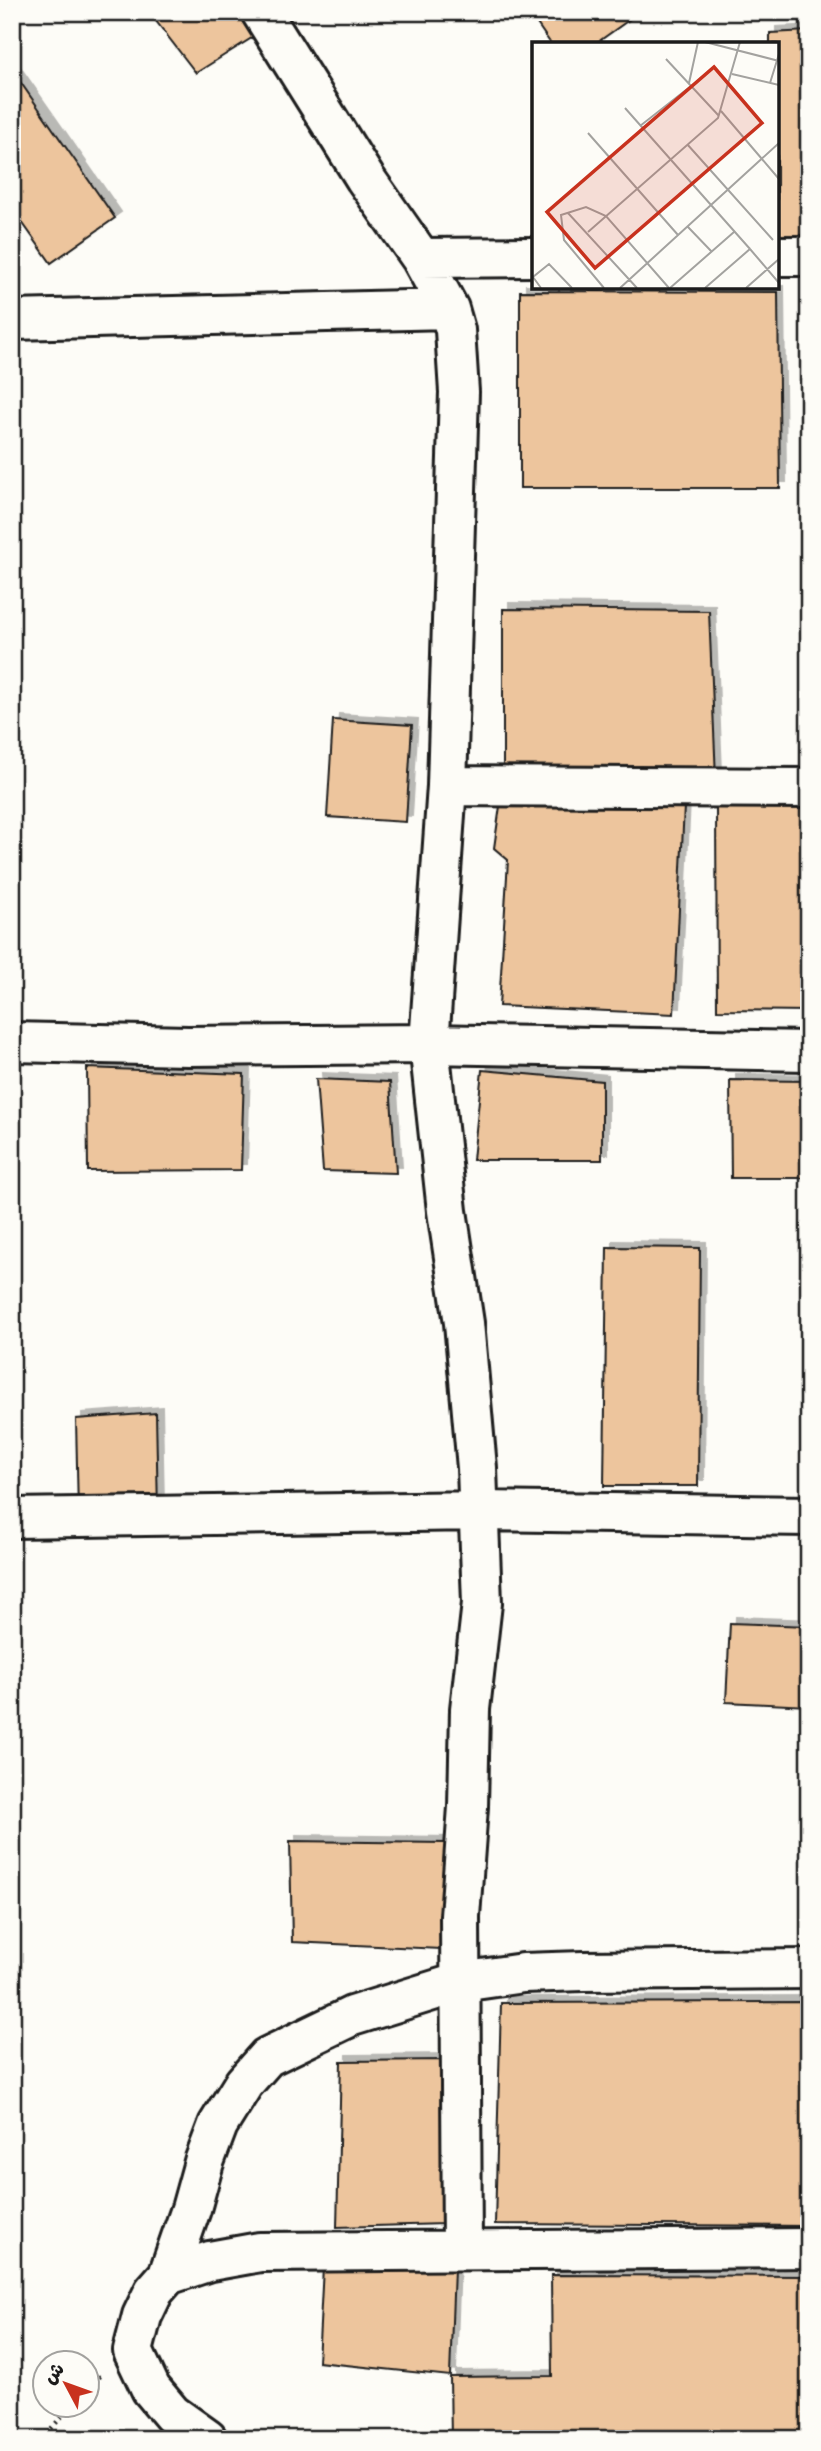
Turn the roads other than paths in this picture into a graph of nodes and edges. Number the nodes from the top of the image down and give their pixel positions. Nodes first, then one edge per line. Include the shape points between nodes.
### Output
1 (261, 12) edge
2 (779, 256) edge
3 (809, 256) edge
4 (532, 257) edge
5 (421, 258) junction
6 (449, 309) junction
7 (12, 320) edge
8 (447, 786) junction
9 (809, 788) edge
10 (12, 1042) edge
11 (429, 1044) junction
12 (809, 1051) edge
13 (479, 1510) junction
14 (809, 1516) edge
15 (12, 1518) edge
16 (809, 1969) edge
17 (461, 1982) junction
18 (809, 2248) edge
19 (462, 2250) junction
20 (168, 2275) junction
21 (207, 2439) edge

1 - 5 street
2 - 3 street
4 - 5 street
5 - 6 street
6 - 7 street
6 - 8 street via 456,330 459,392
8 - 9 street
8 - 11 street
10 - 11 street
11 - 12 street
11 - 13 street via 464,1323
13 - 14 street
13 - 15 street
13 - 17 street via 482,1603 470,1709
16 - 17 street via 523,1973
17 - 19 street
17 - 20 street via 352,2016 267,2057 218,2125
18 - 19 street
19 - 20 street via 260,2252
20 - 21 street via 142,2316 133,2351 151,2389 172,2414

